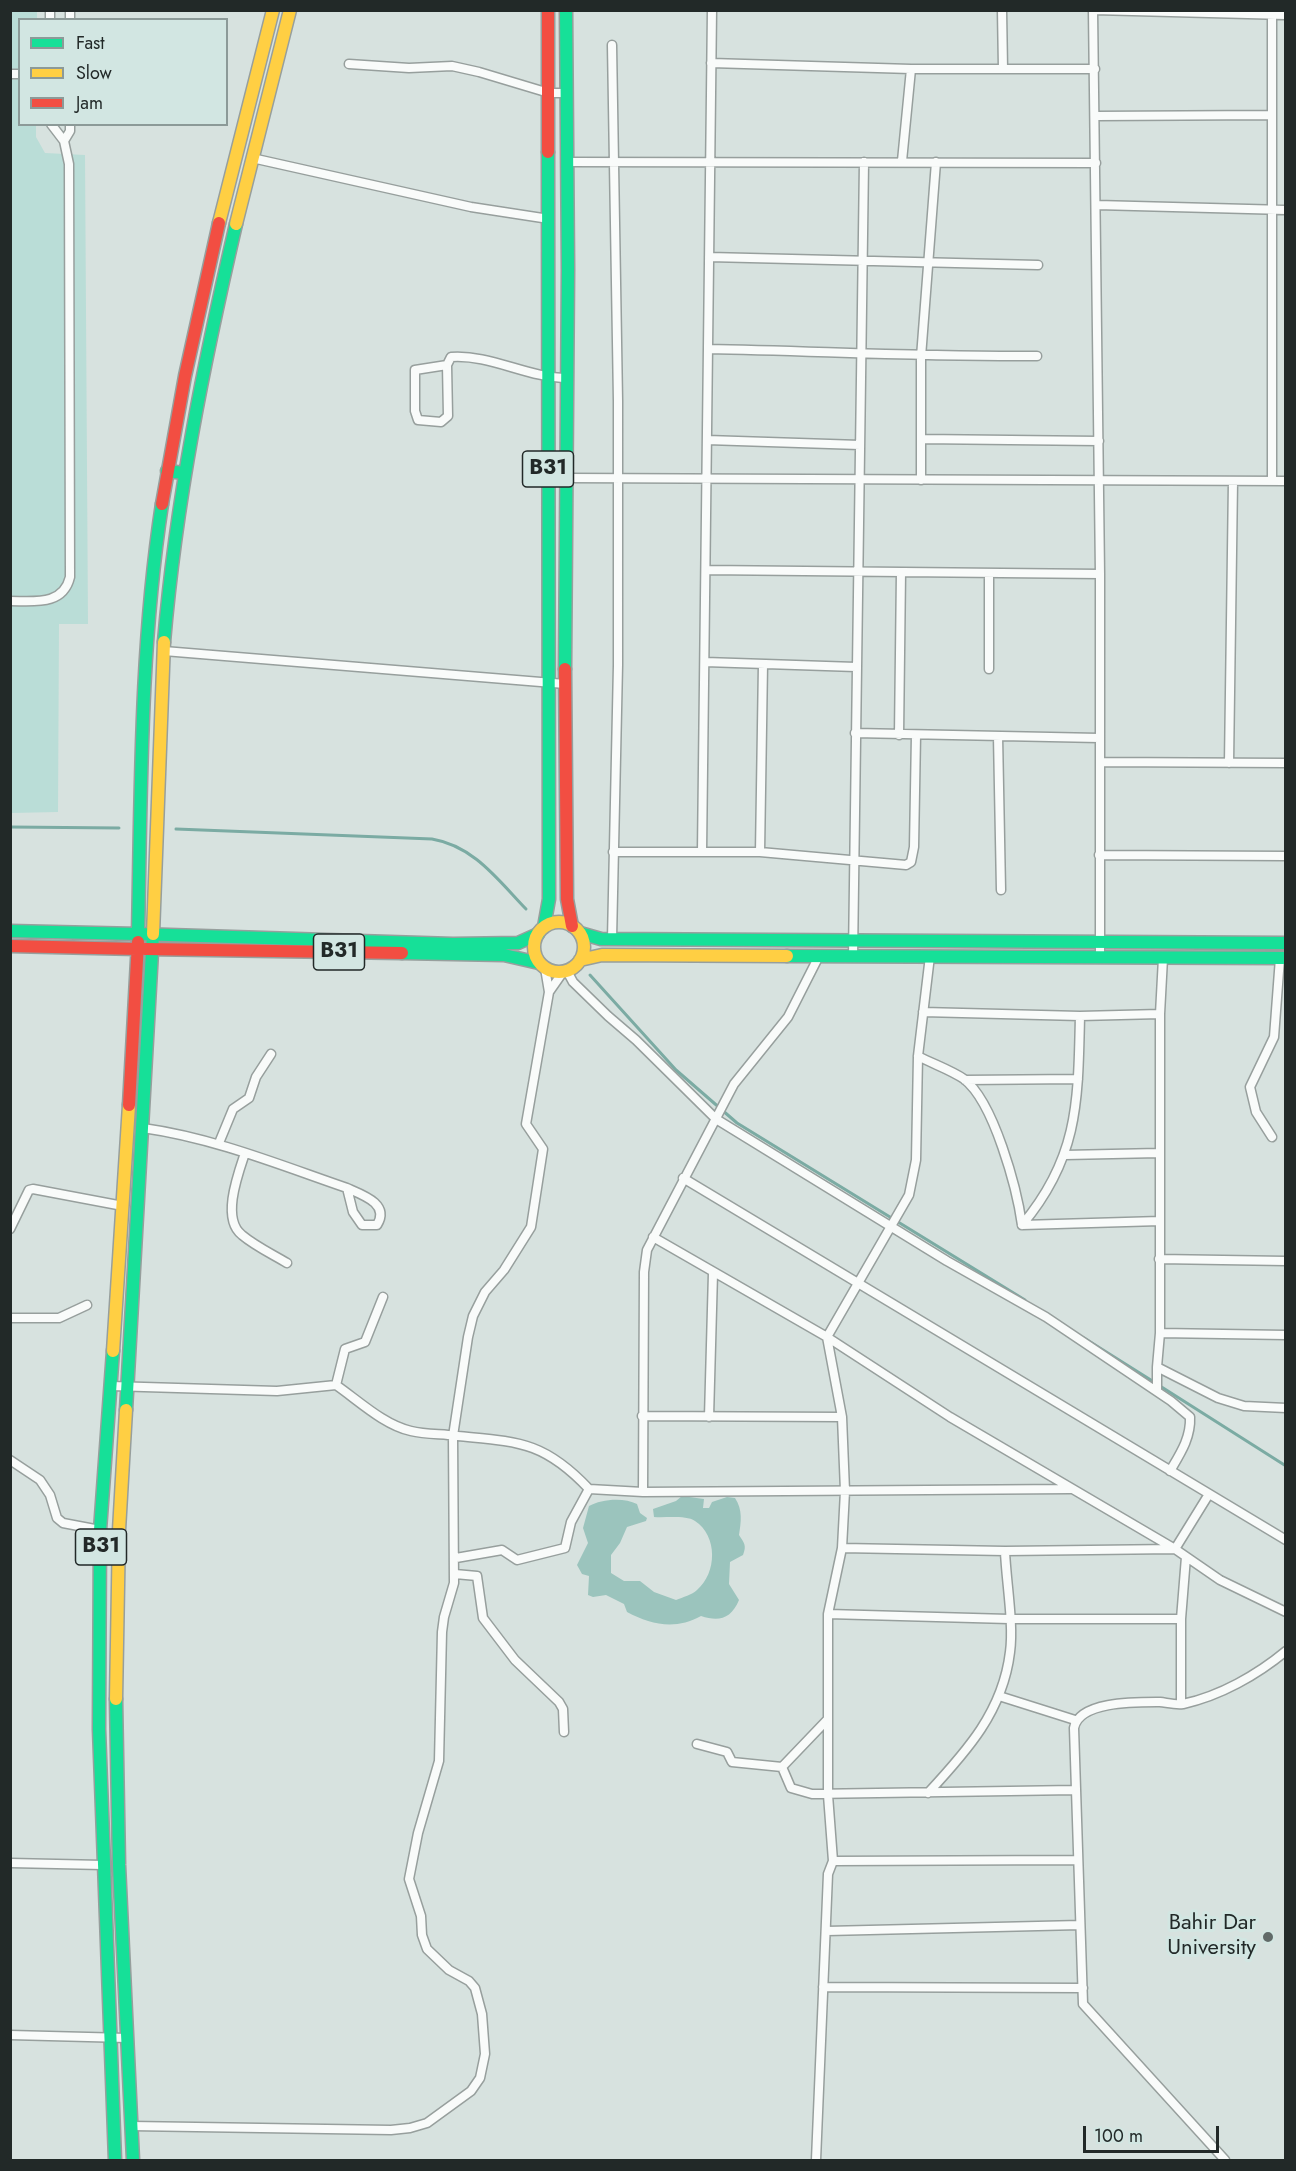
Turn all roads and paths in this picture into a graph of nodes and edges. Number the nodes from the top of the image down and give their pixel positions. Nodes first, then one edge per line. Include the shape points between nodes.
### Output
1 (273, 10) edge
2 (290, 10) edge
3 (548, 10) edge
4 (566, 10) edge
5 (712, 10) edge
6 (1002, 10) edge
7 (1094, 10) edge
8 (1272, 15) junction
9 (1286, 15) edge
10 (612, 45) dead end
11 (711, 63) junction
12 (349, 64) dead end
13 (911, 69) junction
14 (1003, 69) junction
15 (1095, 69) junction
16 (549, 93) junction
17 (567, 93) junction
18 (1271, 115) junction
19 (1096, 116) junction
20 (53, 126) edge
21 (70, 126) edge
22 (64, 141) junction
23 (252, 159) junction
24 (902, 161) junction
25 (568, 162) junction
26 (864, 162) junction
27 (936, 162) junction
28 (615, 163) junction
29 (710, 163) junction
30 (1096, 163) junction
31 (1097, 205) junction
32 (1272, 210) junction
33 (1286, 210) edge
34 (549, 219) junction
35 (709, 257) junction
36 (862, 262) junction
37 (927, 264) junction
38 (1038, 265) dead end
39 (549, 269) junction
40 (568, 269) junction
41 (708, 349) junction
42 (861, 352) junction
43 (1037, 356) dead end
44 (921, 357) junction
45 (447, 365) junction
46 (549, 378) junction
47 (567, 378) junction
48 (921, 439) junction
49 (707, 440) junction
50 (1098, 441) junction
51 (860, 445) junction
52 (167, 471) junction
53 (184, 473) junction
54 (616, 477) junction
55 (567, 478) junction
56 (706, 479) junction
57 (859, 479) junction
58 (921, 480) junction
59 (1098, 480) junction
60 (1233, 481) junction
61 (1272, 481) junction
62 (1286, 481) edge
63 (706, 570) junction
64 (858, 572) junction
65 (901, 572) junction
66 (989, 573) junction
67 (1100, 574) junction
68 (10, 601) edge
69 (164, 651) junction
70 (705, 662) junction
71 (763, 664) junction
72 (856, 667) junction
73 (989, 669) dead end
74 (546, 683) junction
75 (565, 684) junction
76 (855, 734) junction
77 (899, 735) junction
78 (916, 735) junction
79 (998, 736) junction
80 (1099, 738) junction
81 (1100, 762) junction
82 (1229, 763) junction
83 (1286, 763) edge
84 (613, 852) junction
85 (702, 852) junction
86 (760, 852) junction
87 (1099, 855) junction
88 (1286, 856) edge
89 (854, 860) junction
90 (1001, 890) dead end
91 (576, 930) junction
92 (10, 931) edge
93 (541, 931) junction
94 (138, 934) junction
95 (153, 934) junction
96 (612, 939) junction
97 (852, 941) junction
98 (973, 941) junction
99 (1099, 942) junction
100 (1286, 943) edge
101 (10, 946) edge
102 (137, 949) junction
103 (153, 949) junction
104 (819, 956) junction
105 (853, 956) junction
106 (930, 956) junction
107 (973, 957) junction
108 (1100, 957) junction
109 (1163, 958) junction
110 (1283, 958) edge
111 (580, 960) junction
112 (542, 965) junction
113 (565, 971) junction
114 (549, 992) junction
115 (923, 1012) junction
116 (1160, 1014) junction
117 (1080, 1016) junction
118 (271, 1054) dead end
119 (918, 1056) junction
120 (1078, 1079) junction
121 (965, 1080) junction
122 (716, 1119) junction
123 (143, 1128) junction
124 (1272, 1137) dead end
125 (219, 1143) junction
126 (245, 1153) junction
127 (1159, 1153) junction
128 (1065, 1155) junction
129 (683, 1178) junction
130 (347, 1188) junction
131 (123, 1206) junction
132 (1160, 1221) junction
133 (1022, 1225) junction
134 (893, 1226) junction
135 (10, 1229) edge
136 (653, 1237) junction
137 (1159, 1259) junction
138 (1286, 1260) edge
139 (287, 1263) dead end
140 (713, 1273) junction
141 (857, 1283) junction
142 (383, 1297) dead end
143 (87, 1305) dead end
144 (10, 1318) edge
145 (1160, 1333) junction
146 (1286, 1335) edge
147 (827, 1337) junction
148 (1157, 1367) junction
149 (336, 1385) junction
150 (111, 1386) junction
151 (129, 1386) junction
152 (1157, 1390) junction
153 (1286, 1408) edge
154 (642, 1416) junction
155 (709, 1417) junction
156 (842, 1417) junction
157 (453, 1436) junction
158 (10, 1460) edge
159 (1170, 1471) junction
160 (1070, 1489) junction
161 (589, 1490) junction
162 (845, 1491) junction
163 (643, 1492) junction
164 (1209, 1494) junction
165 (100, 1530) junction
166 (1286, 1540) edge
167 (842, 1548) junction
168 (1175, 1550) junction
169 (1005, 1551) junction
170 (1186, 1557) junction
171 (456, 1558) junction
172 (455, 1574) junction
173 (1286, 1612) edge
174 (828, 1614) junction
175 (1009, 1619) junction
176 (1181, 1619) junction
177 (1286, 1651) edge
178 (999, 1696) junction
179 (1181, 1704) junction
180 (827, 1720) junction
181 (1076, 1720) junction
182 (564, 1732) dead end
183 (697, 1744) dead end
184 (782, 1767) junction
185 (1075, 1790) junction
186 (928, 1792) junction
187 (828, 1795) junction
188 (118, 1831) junction
189 (103, 1832) junction
190 (832, 1860) junction
191 (1077, 1860) junction
192 (10, 1863) edge
193 (103, 1866) junction
194 (1080, 1926) junction
195 (827, 1931) junction
196 (823, 1987) junction
197 (1083, 1988) junction
198 (10, 2036) edge
199 (127, 2038) junction
200 (109, 2039) junction
201 (131, 2126) junction
202 (115, 2160) edge
203 (133, 2160) edge
204 (816, 2160) edge
205 (1225, 2160) edge

1 - 52 main road via 189,344
2 - 23 main road
3 - 16 main road, B31
4 - 17 main road, B31
5 - 11 street
6 - 14 street
7 - 8 street
7 - 15 street
8 - 9 street
8 - 18 street
10 - 28 street
11 - 13 street
11 - 29 street
12 - 16 street via 452,66
13 - 14 street
13 - 24 street
14 - 15 street
15 - 19 street
16 - 17 street
16 - 34 main road, B31
17 - 25 main road, B31
18 - 19 street
18 - 32 street
19 - 30 street
20 - 22 street
21 - 22 street
22 - 68 street via 69,164 70,578 68,588 53,600
23 - 34 street via 471,207
23 - 53 main road via 207,348
24 - 26 street
24 - 27 street
25 - 28 street
25 - 40 main road, B31
26 - 29 street
26 - 36 street
27 - 30 street
27 - 37 street
28 - 29 street
28 - 54 street
29 - 35 street
30 - 31 street
31 - 32 street
31 - 50 street
32 - 33 street
32 - 61 street
34 - 39 main road, B31
35 - 36 street
35 - 41 street
36 - 37 street
36 - 42 street
37 - 38 street
37 - 44 street
39 - 40 main road
39 - 46 main road, B31
40 - 47 main road, B31
41 - 42 street
41 - 49 street
42 - 44 street
42 - 51 street
43 - 44 street
44 - 48 street
45 - 45 street via 415,370 418,420 441,422 448,416
45 - 46 street via 451,357 461,357
46 - 47 street
46 - 74 main road, B31
47 - 55 main road, B31
48 - 50 street
48 - 58 street
49 - 51 street
49 - 56 street
50 - 59 street
51 - 57 street
52 - 53 main road
52 - 94 main road via 146,649
53 - 69 main road
54 - 55 street
54 - 56 street
54 - 84 street via 618,665
55 - 75 main road, B31
56 - 57 street
56 - 63 street
57 - 58 street
57 - 64 street
58 - 59 street
59 - 60 street
59 - 67 street
60 - 61 street
60 - 82 street
61 - 62 street
63 - 64 street
63 - 70 street
64 - 65 street
64 - 72 street
65 - 66 street
65 - 77 street
66 - 67 street
66 - 73 street
67 - 80 street
69 - 74 street
69 - 95 main road
70 - 71 street
70 - 85 street
71 - 72 street
71 - 86 street
72 - 76 street
74 - 75 street
74 - 93 main road, B31 via 549,899
75 - 91 main road, B31 via 567,899 568,915
76 - 77 street
76 - 89 street
77 - 78 street
78 - 79 street
78 - 89 street via 911,862 906,865
79 - 80 street
79 - 90 street
80 - 81 street
81 - 82 street
81 - 87 street
82 - 83 street
84 - 85 street
84 - 96 street
85 - 86 street
86 - 89 street
87 - 88 street
87 - 99 street
89 - 97 street
91 - 93 main road via 558,922
91 - 96 main road via 589,937
91 - 111 main road via 584,947
92 - 94 main road
93 - 95 main road, B31 via 518,943 502,944
93 - 112 main road via 534,949
94 - 95 main road, B31
94 - 102 main road, B31
95 - 103 main road, B31
96 - 97 main road
97 - 98 main road
97 - 105 street
98 - 99 main road
98 - 107 main road
99 - 100 main road
99 - 108 street
101 - 102 main road
102 - 103 main road, B31
102 - 131 main road, B31
103 - 112 main road, B31 via 504,955
103 - 123 main road, B31
104 - 105 main road
104 - 111 main road via 602,955
104 - 122 street via 788,1017 734,1084
105 - 106 main road
106 - 107 main road
106 - 115 street
107 - 108 main road
108 - 109 main road
109 - 110 main road
109 - 116 street
110 - 124 street via 1274,1037 1250,1087 1256,1112
111 - 113 main road
112 - 113 main road
112 - 114 street
113 - 114 street
113 - 122 street
114 - 157 street via 526,1124 543,1149 531,1227 485,1292 474,1316
115 - 117 street
115 - 119 street
116 - 117 street
116 - 127 street
117 - 120 street
118 - 125 street via 256,1077 249,1098 233,1109
119 - 121 street
119 - 134 street via 916,1160 909,1195
120 - 121 street
120 - 128 street via 1071,1139
121 - 133 street via 981,1102 1006,1154
122 - 129 street
122 - 134 street
123 - 125 street
123 - 151 main road, B31
125 - 126 street
126 - 130 street
126 - 139 street via 233,1189 233,1217 239,1234
127 - 128 street
127 - 132 street
128 - 133 street via 1042,1201
129 - 136 street
129 - 141 street
130 - 130 street via 380,1208 382,1215 377,1224 362,1225 357,1220
131 - 135 street via 33,1189
131 - 150 main road, B31
132 - 133 street
132 - 137 street
134 - 141 street
134 - 152 street via 1046,1317
136 - 140 street
136 - 154 street via 644,1272
137 - 138 street
137 - 145 street
140 - 147 street
140 - 155 street
141 - 147 street
141 - 159 street
142 - 149 street via 365,1342 345,1349
143 - 144 street via 59,1318
145 - 146 street
145 - 148 street
147 - 156 street
147 - 160 street
148 - 152 street
148 - 153 street via 1218,1398 1244,1406
149 - 151 street via 277,1391
149 - 157 street via 411,1431
150 - 151 street
150 - 165 main road, B31
151 - 188 main road, B31 via 115,1665
152 - 159 street via 1190,1417 1188,1438
154 - 155 street
154 - 163 street
155 - 156 street
156 - 162 street
157 - 161 street via 537,1448 567,1466
157 - 171 street via 452,1522
158 - 165 street via 40,1480 63,1523
159 - 164 street
160 - 162 street
160 - 168 street
161 - 163 street
161 - 171 street via 570,1522 565,1548 518,1560 502,1550
162 - 163 street
162 - 167 street
164 - 166 street
164 - 168 street
165 - 189 main road, B31
167 - 169 street
167 - 174 street
168 - 169 street
168 - 170 street
169 - 175 street
170 - 173 street via 1220,1580
170 - 176 street
171 - 172 street
172 - 182 street via 477,1576 483,1618 515,1660 559,1702
172 - 201 street via 442,1632 440,1761 413,1851 409,1879 427,1949 449,1970 469,1981 480,2000 485,2054 480,2078 471,2091 442,2113 410,2128
174 - 175 street
174 - 180 street
175 - 176 street
175 - 178 street via 1010,1651
176 - 179 street
177 - 179 street via 1263,1671
178 - 181 street
178 - 186 street via 969,1748
179 - 181 street via 1115,1705 1091,1709
180 - 184 street
180 - 187 street
181 - 185 street
183 - 184 street via 727,1752 732,1762
184 - 187 street via 791,1788
185 - 186 street
185 - 191 street
186 - 187 street
187 - 190 street
188 - 189 main road
188 - 199 main road, B31
189 - 193 main road, B31
190 - 191 street
190 - 195 street via 828,1874
191 - 194 street
192 - 193 street
193 - 200 main road, B31
194 - 195 street
194 - 197 street
195 - 196 street
196 - 197 street
196 - 204 street
197 - 205 street via 1083,2004
198 - 200 street
199 - 200 street
199 - 201 main road, B31
200 - 202 main road, B31
201 - 203 main road, B31

